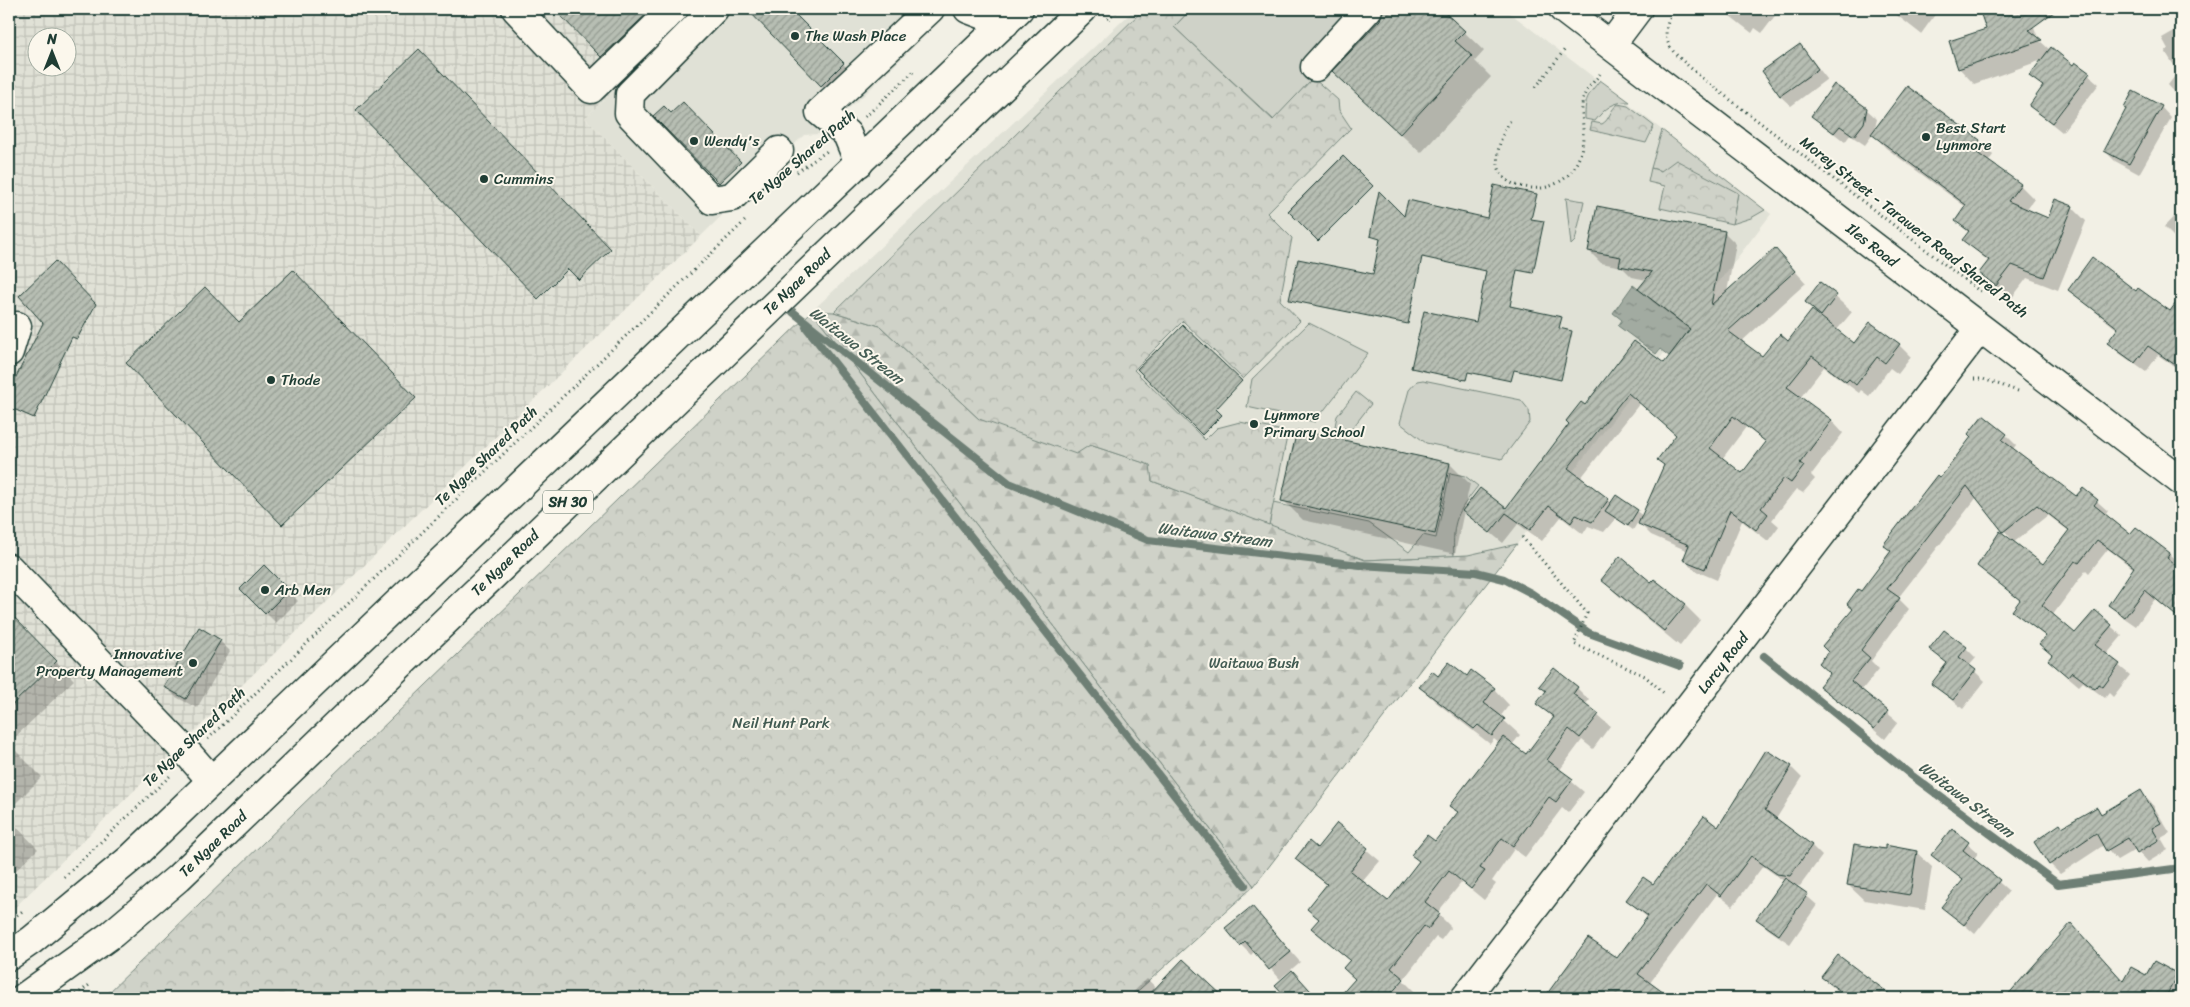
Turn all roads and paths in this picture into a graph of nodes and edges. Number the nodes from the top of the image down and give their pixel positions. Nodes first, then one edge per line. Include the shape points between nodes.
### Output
1 (516, 9) edge
2 (674, 9) edge
3 (714, 9) edge
4 (930, 9) edge
5 (968, 9) edge
6 (1083, 9) edge
7 (1368, 9) edge
8 (1563, 9) edge
9 (1638, 9) edge
10 (1674, 9) edge
11 (1012, 16) edge
12 (1611, 45) junction
13 (1566, 48) dead end
14 (1315, 67) dead end
15 (916, 68) dead end
16 (1600, 74) dead end
17 (1536, 87) dead end
18 (1510, 121) dead end
19 (847, 134) junction
20 (779, 151) dead end
21 (859, 163) junction
22 (796, 172) dead end
23 (750, 217) dead end
24 (1986, 297) dead end
25 (1980, 328) junction
26 (2181, 481) edge
27 (1522, 537) dead end
28 (9, 568) edge
29 (1670, 698) dead end
30 (190, 756) junction
31 (212, 781) junction
32 (60, 881) dead end
33 (28, 907) dead end
34 (9, 921) edge
35 (9, 956) edge
36 (23, 998) edge
37 (1465, 998) edge

1 - 2 main road via 591,89
3 - 20 main road via 630,94 629,113 712,200 732,197
4 - 19 main road via 820,112
5 - 11 main road
6 - 36 main road, Te Ngae Road / SH 30 via 178,878 112,934
7 - 14 main road
8 - 12 main road, Iles Road
9 - 12 main road
10 - 24 path, Morey Street - Tarawera Road Shared Path via 1666,22 1665,39 1669,48 1702,78
11 - 21 main road, SH 30
12 - 25 main road, Iles Road
13 - 17 path
15 - 19 path, Te Ngae Shared Path
16 - 18 path via 1584,94 1583,144 1578,162 1570,175 1556,184 1534,188 1507,181 1496,160 1498,147
19 - 21 main road
19 - 22 path, Te Ngae Shared Path
21 - 31 main road, SH 30
23 - 30 path, Te Ngae Shared Path
25 - 26 main road, Iles Road
25 - 37 main road, Larcy Road
27 - 29 path via 1587,613 1574,644 1645,676
28 - 30 main road
30 - 31 main road
30 - 32 path, Te Ngae Shared Path
31 - 35 main road, SH 30 via 130,859
33 - 34 path

